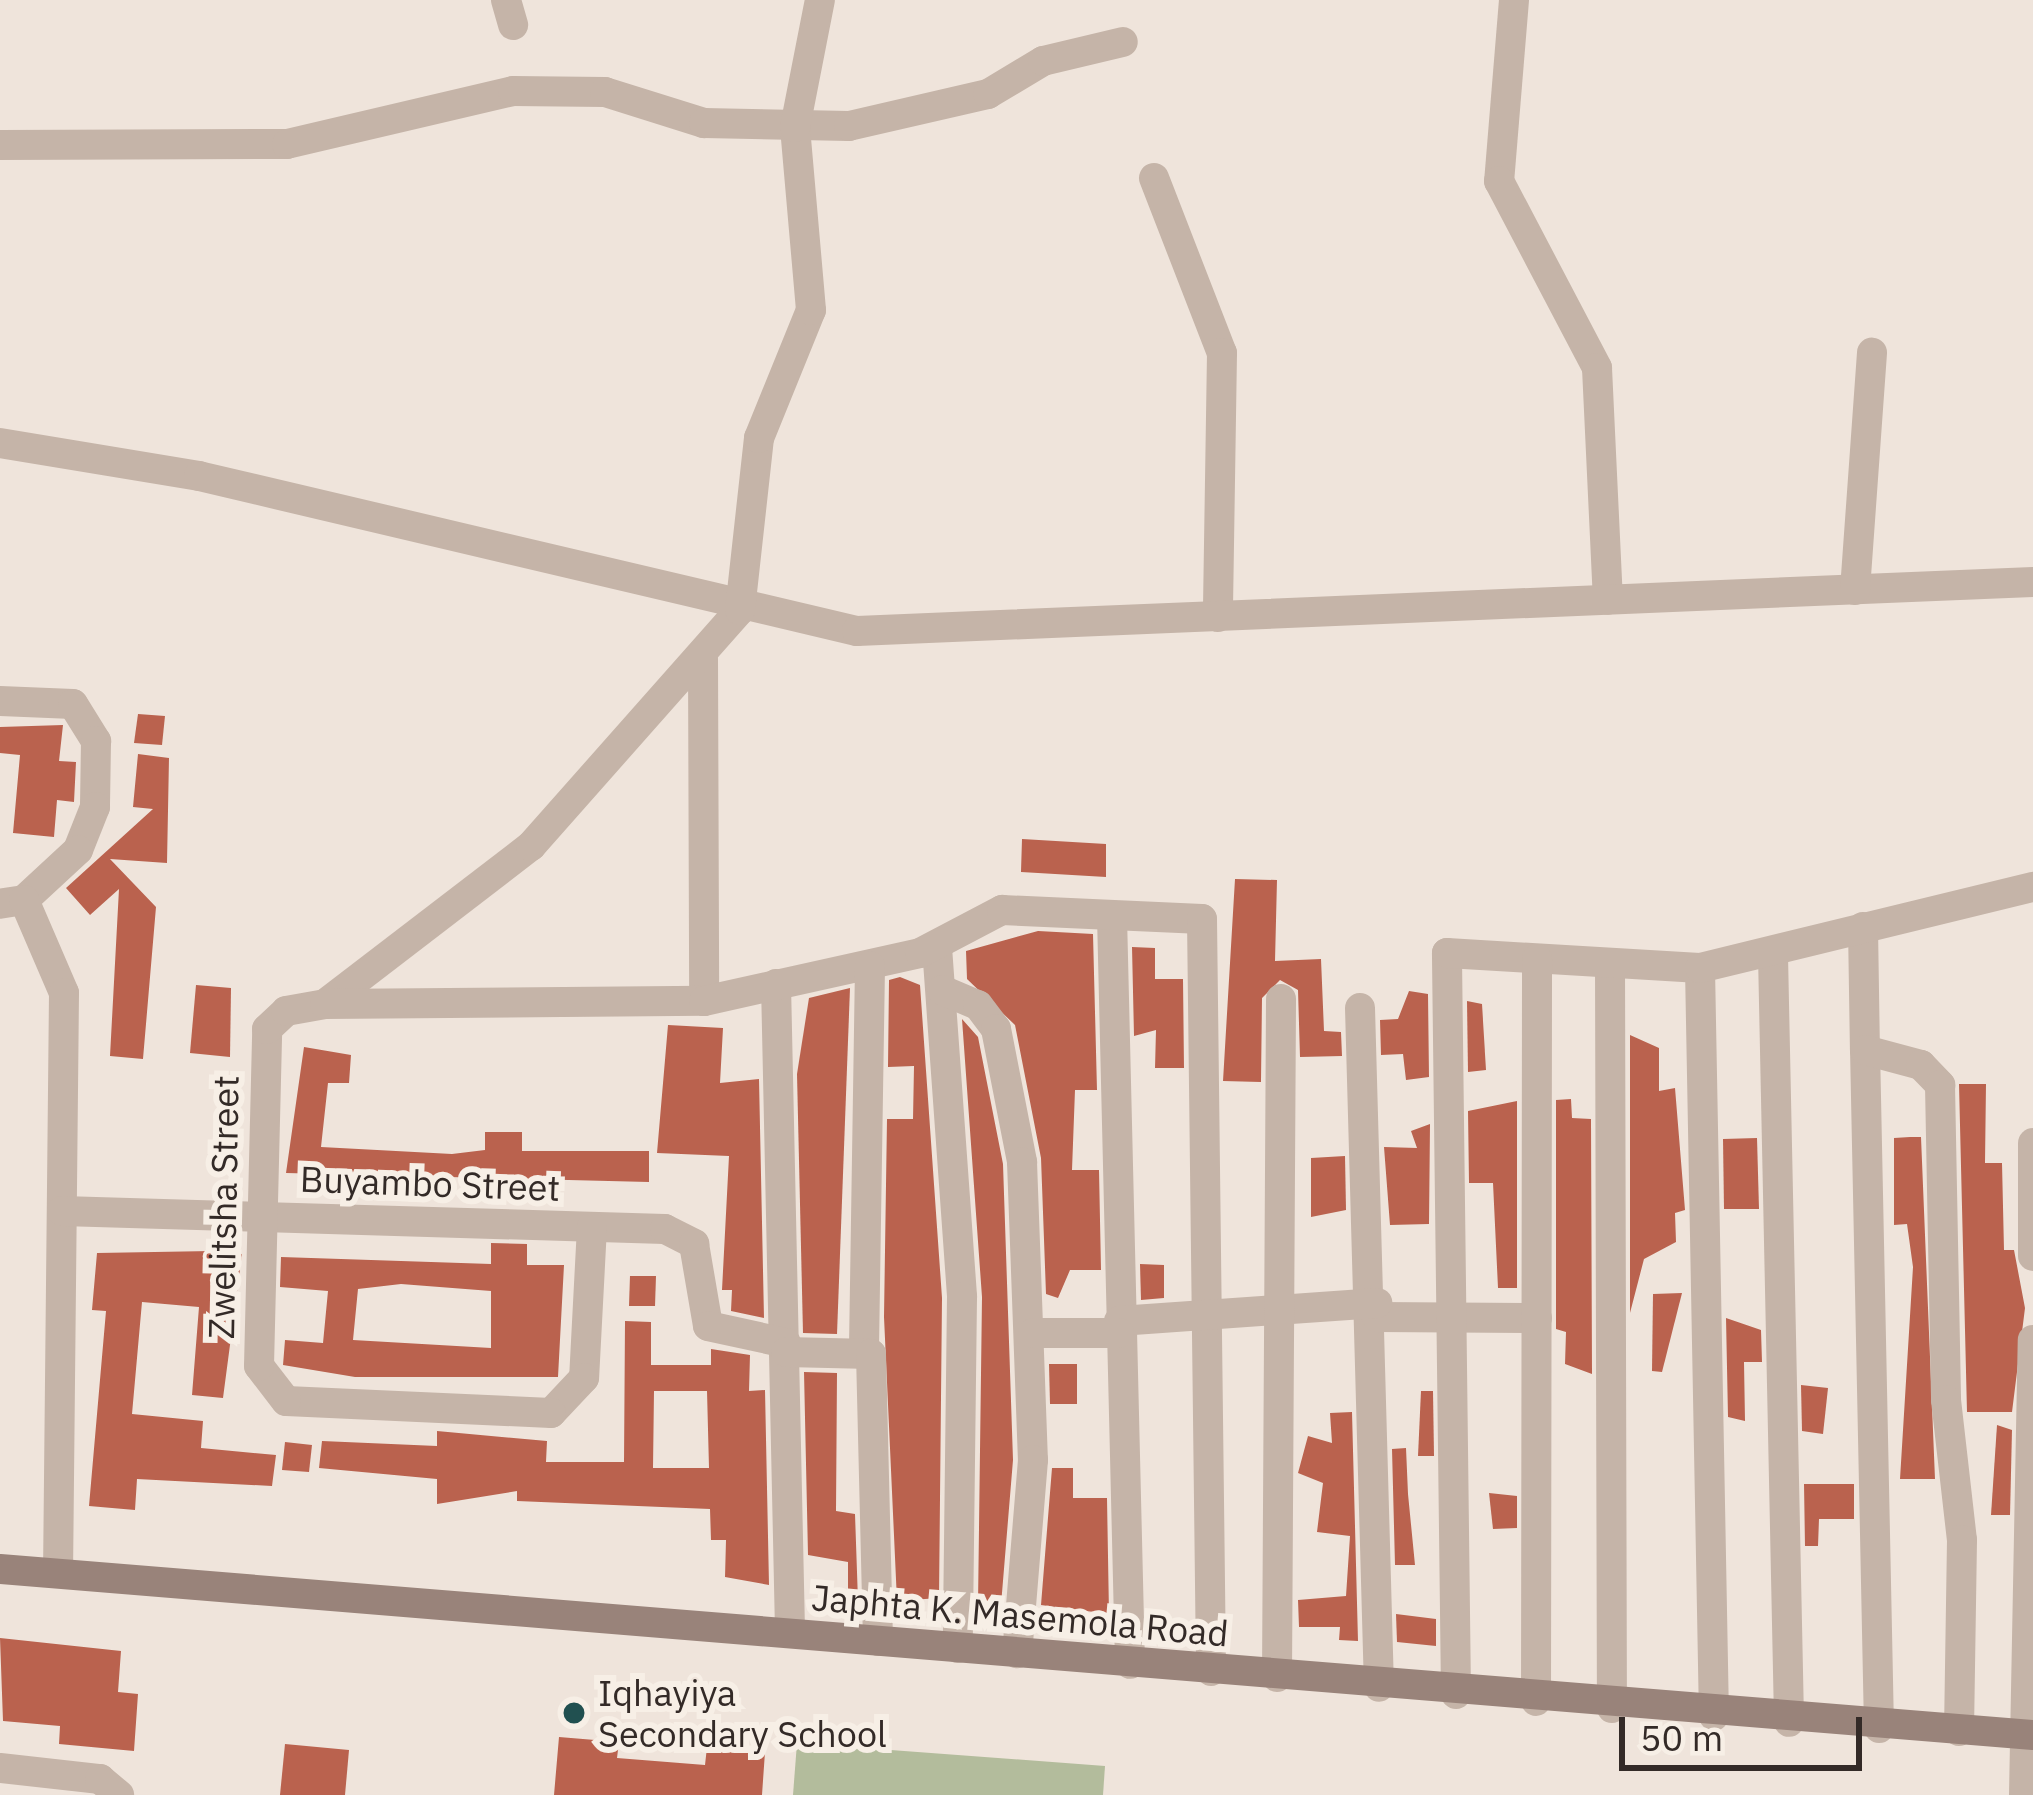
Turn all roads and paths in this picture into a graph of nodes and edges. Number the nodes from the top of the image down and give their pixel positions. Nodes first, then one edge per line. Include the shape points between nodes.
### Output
1 (820, 0) edge
2 (1514, 0) edge
3 (1123, 42) dead end
4 (795, 128) junction
5 (0, 146) edge
6 (1154, 178) dead end
7 (1872, 353) dead end
8 (0, 443) edge
9 (2033, 582) edge
10 (1855, 590) junction
11 (1608, 600) junction
12 (740, 610) junction
13 (1218, 617) junction
14 (703, 659) junction
15 (0, 701) edge
16 (2033, 886) edge
17 (12, 902) edge
18 (1112, 916) junction
19 (1864, 927) junction
20 (938, 947) junction
21 (1773, 955) junction
22 (1538, 959) junction
23 (1610, 964) junction
24 (870, 966) junction
25 (1700, 968) junction
26 (776, 984) junction
27 (942, 990) junction
28 (1281, 999) dead end
29 (704, 1001) junction
30 (325, 1004) junction
31 (1360, 1008) dead end
32 (1864, 1050) junction
33 (2033, 1143) edge
34 (62, 1211) junction
35 (262, 1217) junction
36 (592, 1227) junction
37 (2033, 1256) edge
38 (1286, 1308) junction
39 (1377, 1310) junction
40 (1207, 1314) junction
41 (1454, 1317) junction
42 (1537, 1318) junction
43 (1119, 1327) junction
44 (1033, 1334) junction
45 (2033, 1340) edge
46 (786, 1348) junction
47 (864, 1348) junction
48 (0, 1569) edge
49 (58, 1572) junction
50 (790, 1633) junction
51 (878, 1641) junction
52 (958, 1648) junction
53 (1017, 1653) junction
54 (1130, 1664) junction
55 (1211, 1671) junction
56 (1277, 1677) junction
57 (1379, 1687) junction
58 (1456, 1694) junction
59 (1536, 1701) junction
60 (1612, 1708) junction
61 (1714, 1716) junction
62 (1789, 1722) junction
63 (1879, 1728) junction
64 (1959, 1731) junction
65 (2030, 1735) edge
66 (0, 1768) edge
67 (119, 1795) edge
68 (2024, 1795) edge

1 - 4 street
2 - 11 street via 1498,182 1598,368
3 - 4 street via 910,116
4 - 5 street via 704,123 605,92 514,91 286,144
4 - 12 street via 811,310 759,438
6 - 13 street via 1222,353
7 - 10 street
8 - 12 street via 87,452 619,570
9 - 10 street
10 - 11 street
11 - 13 street
12 - 13 street via 857,631
12 - 14 street
14 - 29 street
14 - 30 street via 532,846
15 - 17 street via 74,704 96,741 87,836
16 - 19 street
17 - 34 street via 64,993
18 - 20 street via 1003,910
18 - 40 street via 1202,919
18 - 43 street
19 - 21 street
19 - 32 street
20 - 24 street
20 - 27 street
21 - 25 street
21 - 62 street
22 - 23 street
22 - 41 street via 1447,953
22 - 42 street
23 - 25 street
23 - 60 street
24 - 26 street
24 - 47 street
25 - 61 street
26 - 29 street
26 - 46 street
27 - 44 street via 978,1005 996,1029 1022,1162
27 - 52 street via 962,1297
28 - 38 street
29 - 30 street
30 - 35 street, Zwelitsha Street via 286,1012 265,1040
31 - 39 street
32 - 63 street
32 - 64 street via 1922,1065 1940,1085 1946,1400 1962,1540
33 - 37 street
34 - 35 street, Buyambo Street
34 - 49 street
35 - 36 street, Buyambo Street
35 - 36 street, Zwelitsha Street via 260,1366 274,1394 298,1406 537,1414 564,1406 584,1378
36 - 46 street, Buyambo Street via 652,1227 694,1244 708,1326
38 - 39 street
38 - 40 street
38 - 56 street
39 - 41 street
39 - 57 street
40 - 43 street
40 - 55 street
41 - 42 street
41 - 58 street
42 - 59 street
43 - 44 street
43 - 54 street
44 - 53 street
45 - 65 street
46 - 47 street
46 - 50 street
47 - 51 street via 873,1364
48 - 49 main road, Japhta K. Masemola Road
49 - 50 main road, Japhta K. Masemola Road
50 - 51 main road, Japhta K. Masemola Road
51 - 52 main road, Japhta K. Masemola Road
52 - 53 main road, Japhta K. Masemola Road
53 - 54 main road, Japhta K. Masemola Road
54 - 55 main road, Japhta K. Masemola Road
55 - 56 main road, Japhta K. Masemola Road
56 - 57 main road, Japhta K. Masemola Road
57 - 58 main road, Japhta K. Masemola Road
58 - 59 main road, Japhta K. Masemola Road
59 - 60 main road, Japhta K. Masemola Road
60 - 61 main road, Japhta K. Masemola Road
61 - 62 main road, Japhta K. Masemola Road
62 - 63 main road, Japhta K. Masemola Road
63 - 64 main road, Japhta K. Masemola Road
64 - 65 main road, Japhta K. Masemola Road
65 - 68 street
66 - 67 street via 85,1775

